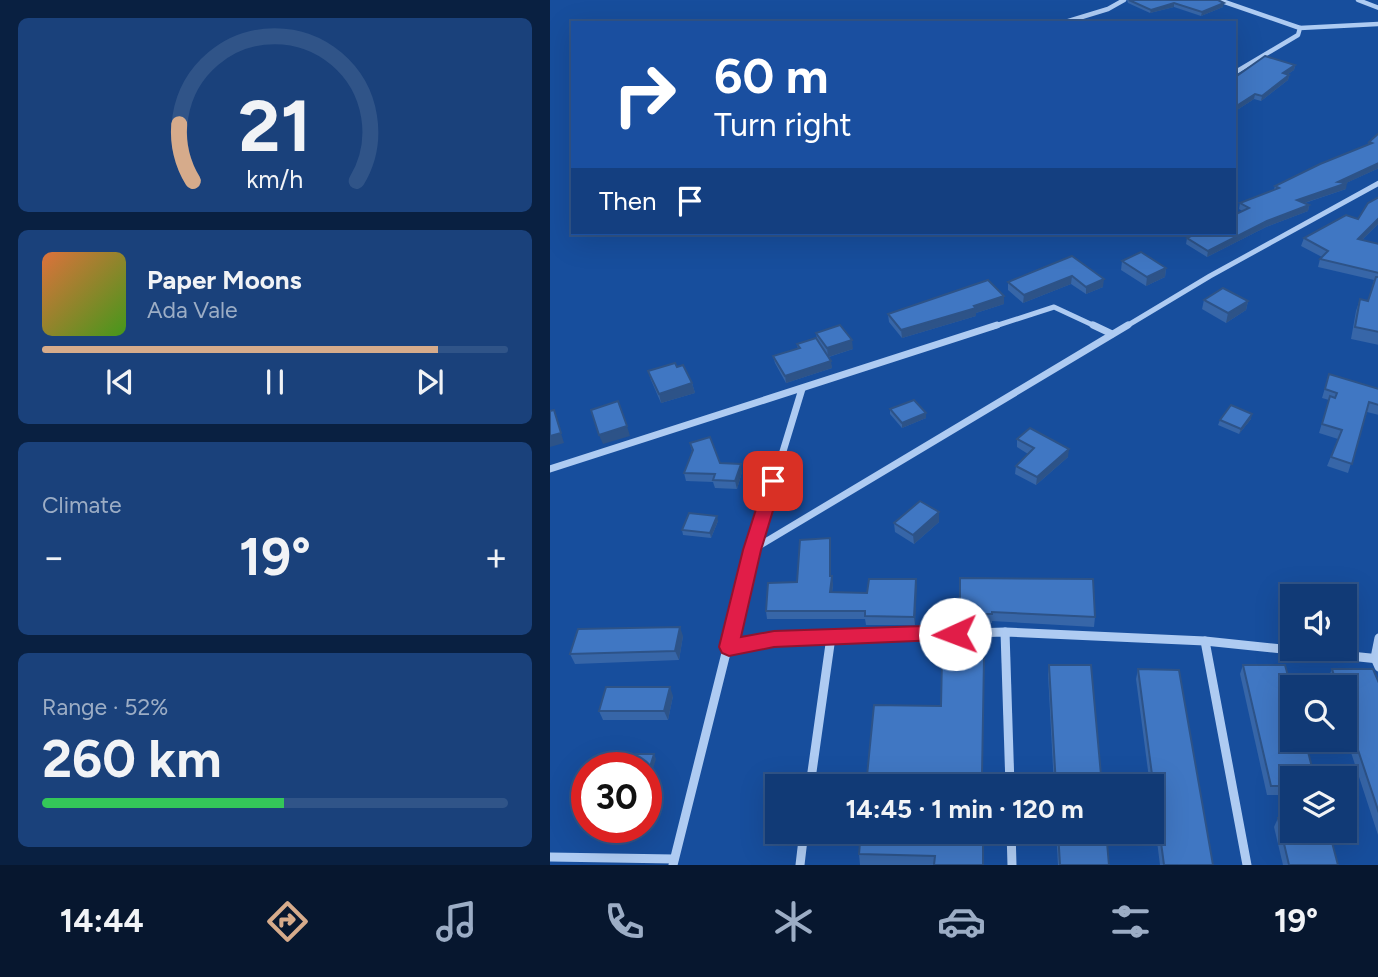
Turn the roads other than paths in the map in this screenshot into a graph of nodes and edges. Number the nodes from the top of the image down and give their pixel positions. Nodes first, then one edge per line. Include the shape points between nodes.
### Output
1 (1124, 0) edge
2 (1219, 0) edge
3 (1358, 0) edge
4 (1378, 8) edge
5 (1069, 21) edge
6 (1378, 24) edge
7 (1300, 28) junction
8 (1236, 72) edge
9 (1378, 183) edge
10 (1112, 334) junction
11 (802, 389) junction
12 (550, 469) edge
13 (752, 550) junction
14 (1005, 632) junction
15 (831, 637) junction
16 (1378, 638) edge
17 (1205, 641) junction
18 (729, 647) junction
19 (1377, 661) edge
20 (812, 774) edge
21 (1010, 774) edge
22 (802, 844) edge
23 (1011, 844) edge
24 (550, 857) edge
25 (673, 862) edge
26 (800, 865) edge
27 (1012, 865) edge
28 (1247, 865) edge

1 - 5 street
2 - 7 street
3 - 4 street
6 - 7 street
7 - 8 street via 1298,35
9 - 10 street
10 - 11 street via 1054,307
10 - 13 street
11 - 12 street
11 - 13 street
13 - 18 street
14 - 15 street
14 - 17 street
14 - 21 street
15 - 18 street via 774,639
15 - 20 street
16 - 19 street
17 - 19 street
17 - 28 street
18 - 25 street
22 - 26 street
23 - 27 street
24 - 25 street

